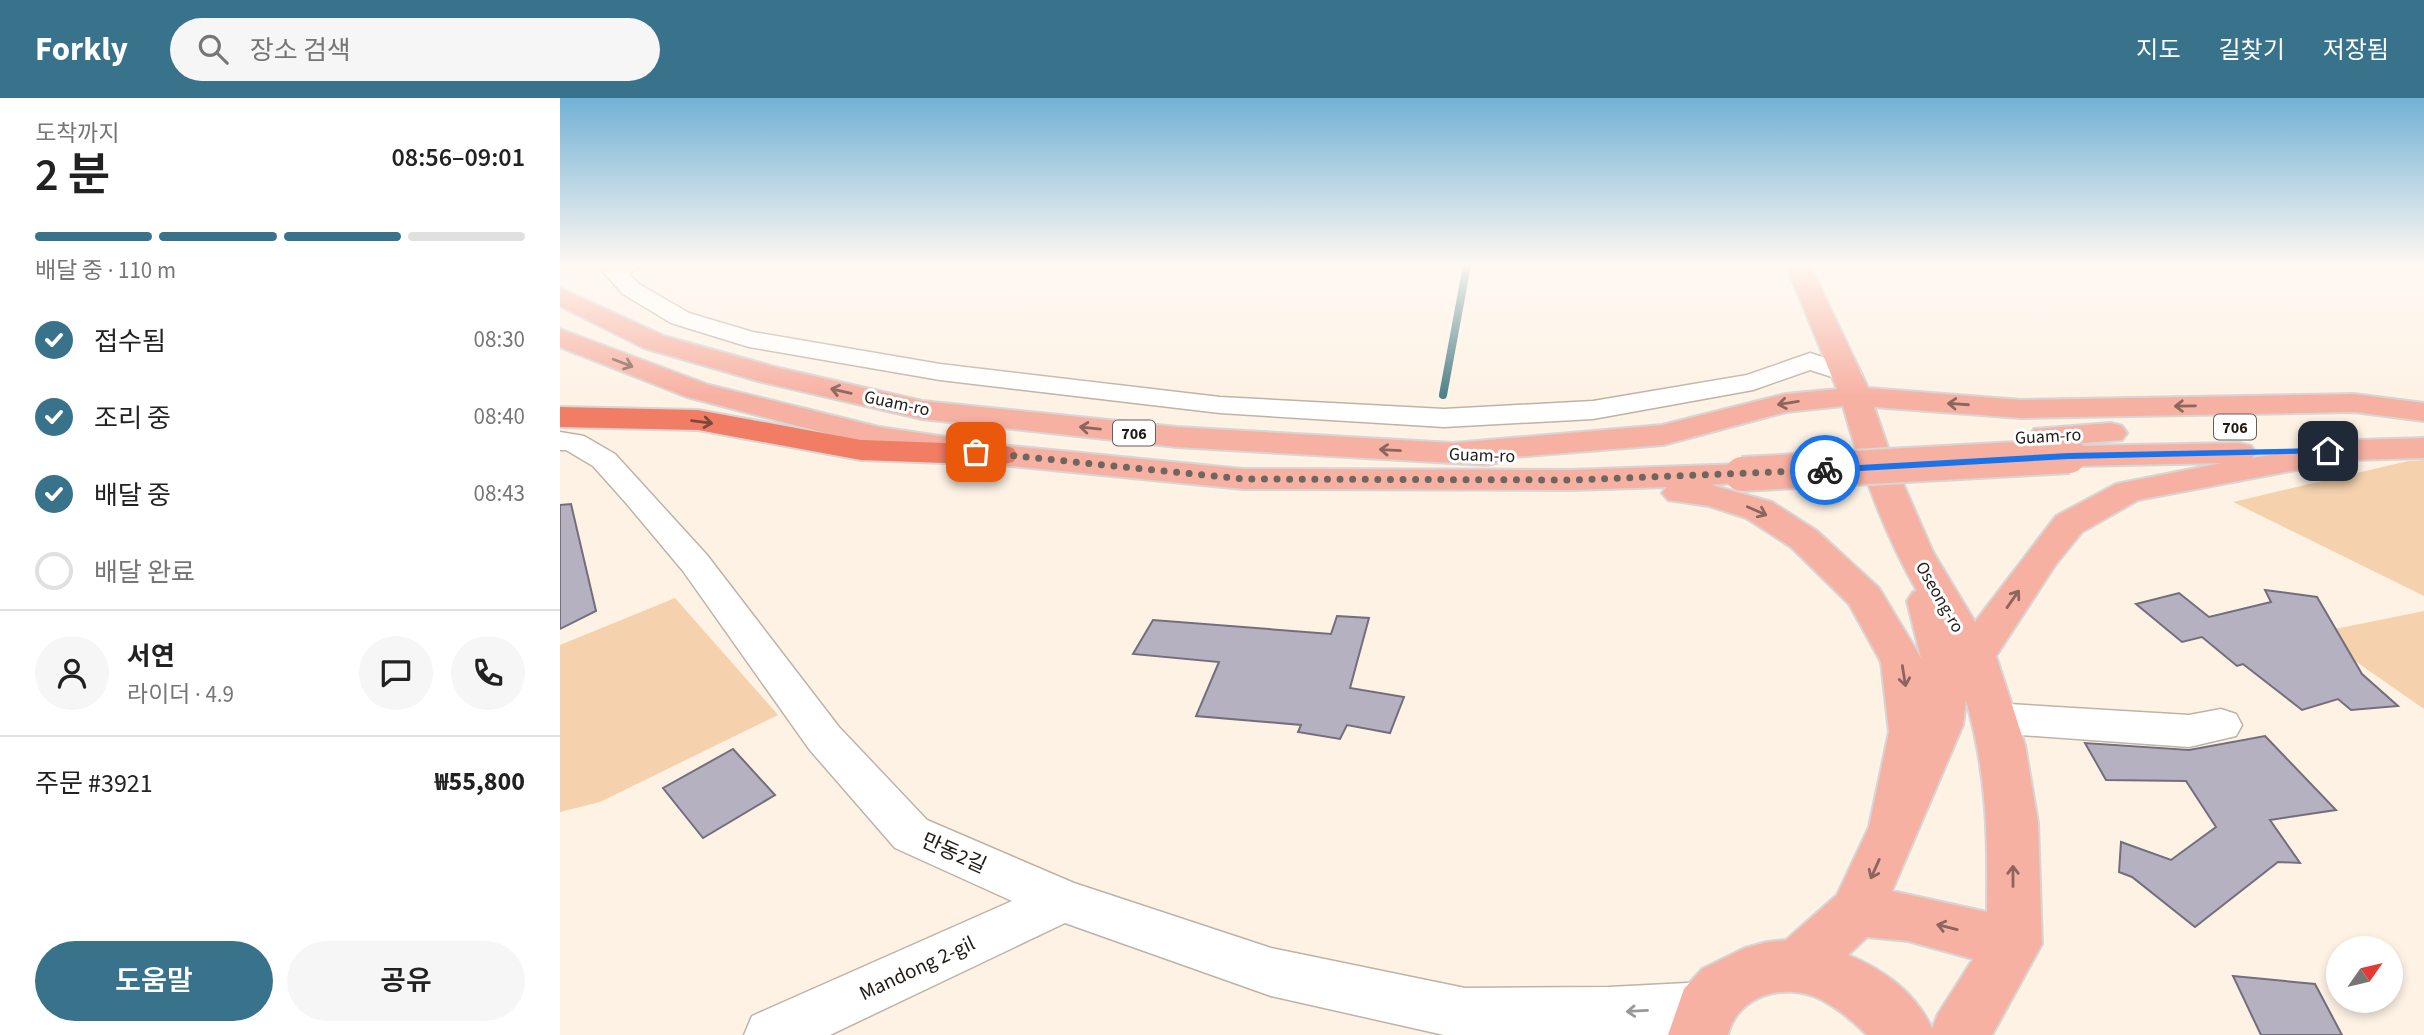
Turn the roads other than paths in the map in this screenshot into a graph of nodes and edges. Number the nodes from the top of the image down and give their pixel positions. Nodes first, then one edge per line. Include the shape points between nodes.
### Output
1 (586, 309) edge
2 (664, 309) edge
3 (1818, 309) edge
4 (560, 337) edge
5 (1852, 385) junction
6 (2424, 412) edge
7 (560, 417) edge
8 (2424, 421) edge
9 (560, 441) edge
10 (2058, 446) junction
11 (2424, 448) edge
12 (2350, 450) junction
13 (1441, 453) junction
14 (1001, 455) junction
15 (1735, 464) junction
16 (1570, 480) junction
17 (1913, 552) junction
18 (1974, 655) junction
19 (1993, 718) junction
20 (2221, 725) dead end
21 (1894, 825) junction
22 (1063, 901) junction
23 (1856, 912) junction
24 (2014, 944) junction
25 (1798, 966) junction
26 (1702, 1021) edge
27 (1487, 1024) edge
28 (771, 1035) edge
29 (1904, 1035) edge
30 (1959, 1035) edge

13 -> 1 main road, Guam-ro / 706 via 1177,437 922,410 769,375 654,342
2 - 5 street via 680,318 749,338 940,372 1220,405 1444,418 1593,410 1753,382 1810,361
3 - 5 main road, Oseong-ro
4 -> 14 main road, Guam-ro / 706 via 698,391 879,437
6 -> 5 main road via 2354,403 2021,409
5 -> 13 main road via 1663,435
5 - 17 main road, Oseong-ro via 1874,456
7 -> 14 highway via 698,421 861,450
8 - 10 main road, Guam-ro / 706 via 2343,421
9 - 22 street, 만동2길 via 573,442 604,460 637,496 695,563 824,738 911,834
10 - 12 main road, Guam-ro / 706
10 - 15 main road, Guam-ro / 706, bridge
11 - 12 main road, Guam-ro / 706
18 -> 12 main road via 2069,524 2128,491
13 - 15 main road, Guam-ro / 706
14 - 16 main road, Guam-ro / 706 via 1243,479
15 - 16 main road, Guam-ro / 706
16 -> 21 main road via 1712,496 1759,510 1804,539 1865,597 1902,662 1912,732
17 - 18 main road, Oseong-ro
17 - 21 main road via 1947,676 1940,724
18 - 19 main road, Oseong-ro
19 - 20 street via 2189,731
24 -> 19 main road, Oseong-ro via 2013,823 2002,745
21 -> 23 main road
22 - 27 street, 만동2길 via 1271,972
22 - 28 street, Mandong 2-gil
24 -> 23 main road via 1908,917
23 - 25 main road
24 - 30 main road
25 - 26 main road via 1760,968 1728,982
25 - 29 main road via 1832,975 1865,993
26 -> 27 street, 만동2길 via 1609,1013

